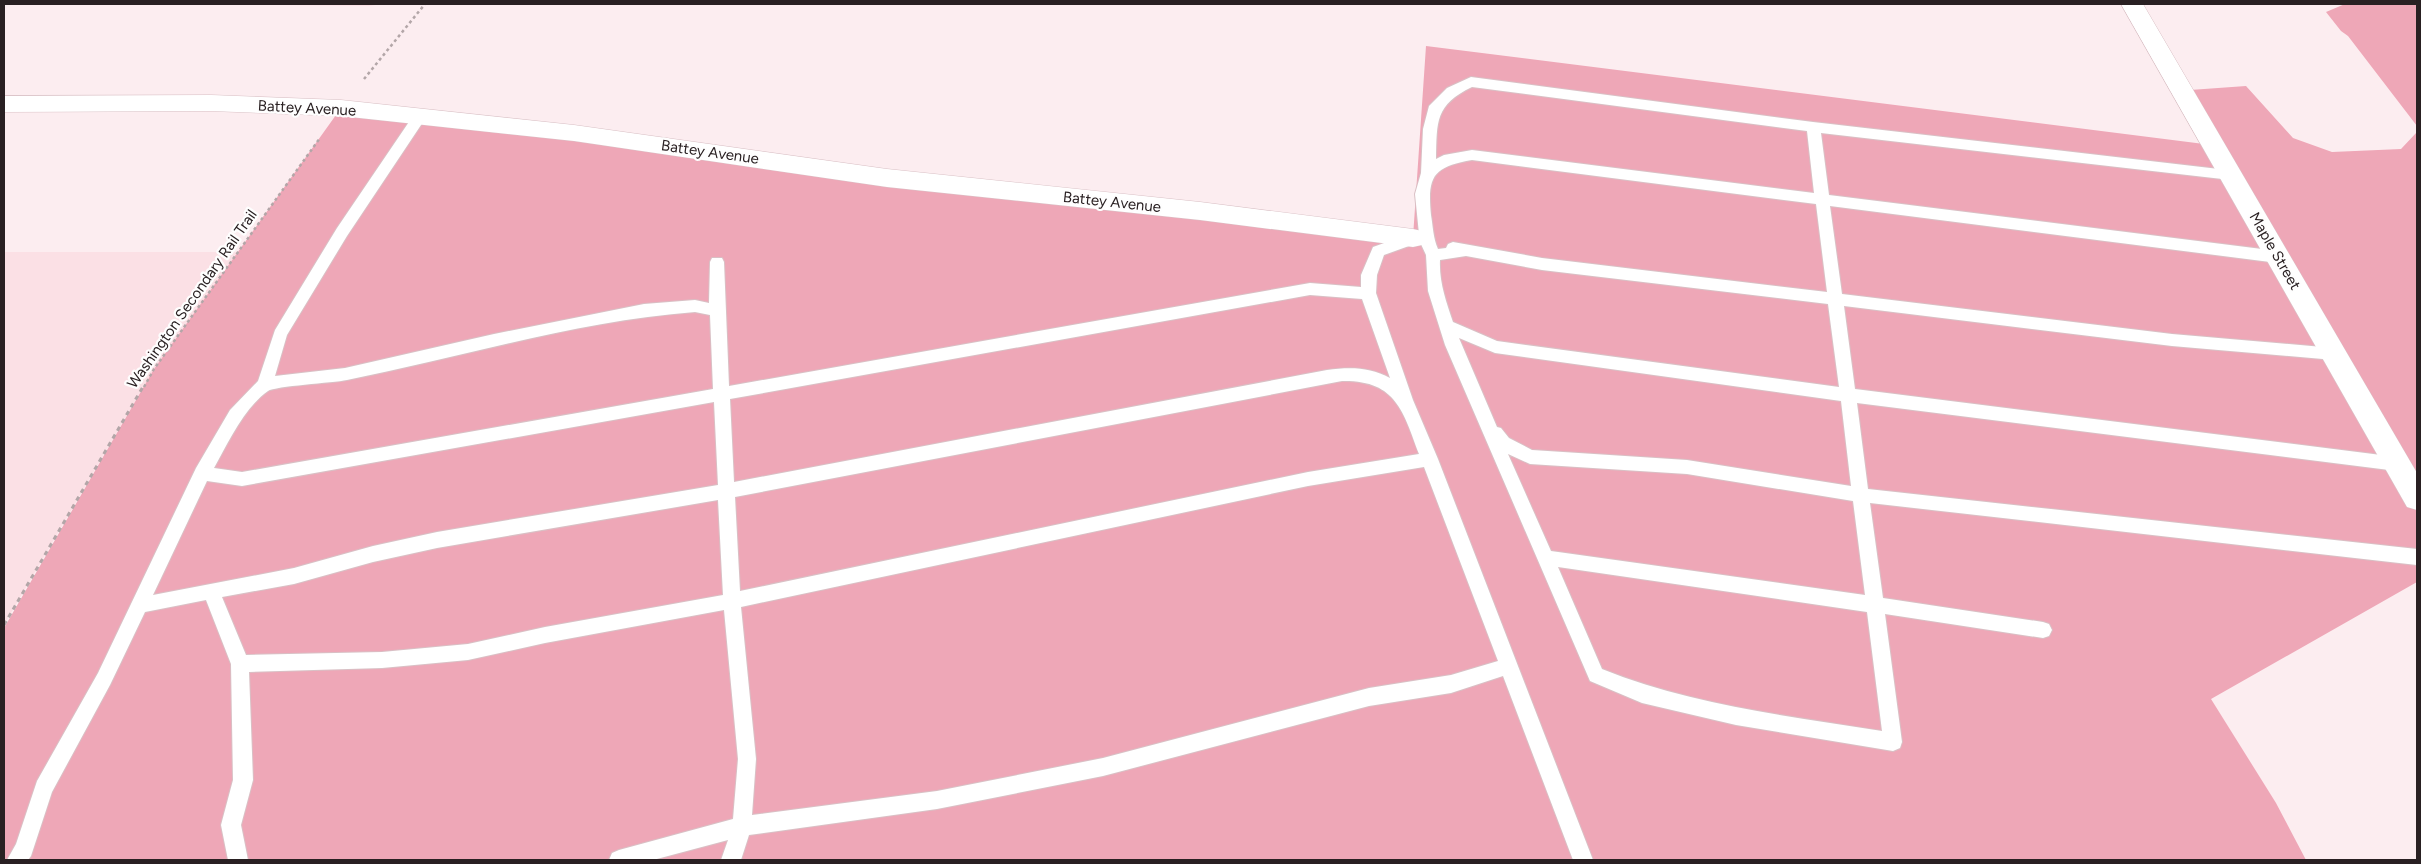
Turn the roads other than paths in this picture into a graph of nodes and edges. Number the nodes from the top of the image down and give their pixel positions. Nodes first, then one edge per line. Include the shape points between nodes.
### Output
1 (2132, 4) edge
2 (4, 104) edge
3 (420, 116) junction
4 (1812, 128) junction
5 (1428, 172) junction
6 (2231, 175) junction
7 (1823, 200) junction
8 (1424, 245) junction
9 (2278, 257) junction
10 (717, 262) dead end
11 (1368, 293) junction
12 (1836, 299) junction
13 (716, 310) junction
14 (1448, 326) junction
15 (2334, 354) junction
16 (265, 384) junction
17 (722, 392) junction
18 (1848, 395) junction
19 (1409, 406) junction
20 (1488, 426) junction
21 (1430, 459) junction
22 (2397, 464) junction
23 (202, 473) junction
24 (727, 491) junction
25 (1861, 494) junction
26 (2417, 498) edge
27 (2417, 557) edge
28 (1546, 558) junction
29 (211, 592) junction
30 (732, 601) junction
31 (1875, 604) junction
32 (140, 605) junction
33 (2043, 630) dead end
34 (240, 664) junction
35 (1509, 666) junction
36 (742, 826) junction
37 (17, 860) edge
38 (238, 860) edge
39 (619, 860) edge
40 (731, 860) edge
41 (1583, 860) edge

1 - 6 street, Maple Street
2 - 3 street, Battey Avenue via 211,103 341,108
3 - 8 street, Battey Avenue via 574,133 887,178 1190,210
3 - 16 lane via 342,232 280,334
4 - 5 lane via 1471,82 1452,91 1436,106 1430,129
4 - 6 lane
4 - 7 lane
5 - 7 lane via 1444,160 1472,155
5 - 8 lane via 1422,194
6 - 9 street, Maple Street
7 - 9 lane
7 - 12 lane
8 - 11 lane via 1378,251 1369,275
8 - 12 lane via 1542,264
8 - 14 lane via 1437,303
9 - 15 street, Maple Street
10 - 13 lane
11 - 17 lane via 1310,289
11 - 19 lane
12 - 15 lane via 2172,340
12 - 18 lane
13 - 16 lane via 695,306 644,310 345,374
13 - 17 lane
14 - 18 lane via 1495,347
14 - 20 lane
15 - 22 street, Maple Street
16 - 23 lane via 236,416
17 - 23 lane via 242,479
17 - 24 lane
18 - 22 lane
18 - 25 lane
19 - 21 lane
19 - 24 lane via 1398,390 1372,376 1353,373
20 - 25 lane via 1503,443 1530,457 1687,467
20 - 28 lane
21 - 30 lane via 1198,502
21 - 35 lane
22 - 26 street, Maple Street
23 - 32 lane
24 - 29 lane via 437,540 294,576
24 - 30 lane
25 - 27 lane
25 - 31 lane
28 - 31 lane
28 - 31 lane via 1596,675 1642,694 1736,716 1893,742
29 - 32 lane
29 - 34 lane
30 - 34 lane via 468,652 382,660
30 - 36 lane via 747,759
31 - 33 lane
32 - 37 lane via 44,788 24,849
34 - 38 lane via 243,780 231,825
35 - 36 lane via 1451,684 1369,697 1104,767 937,800
35 - 41 lane
36 - 39 lane
36 - 40 lane

